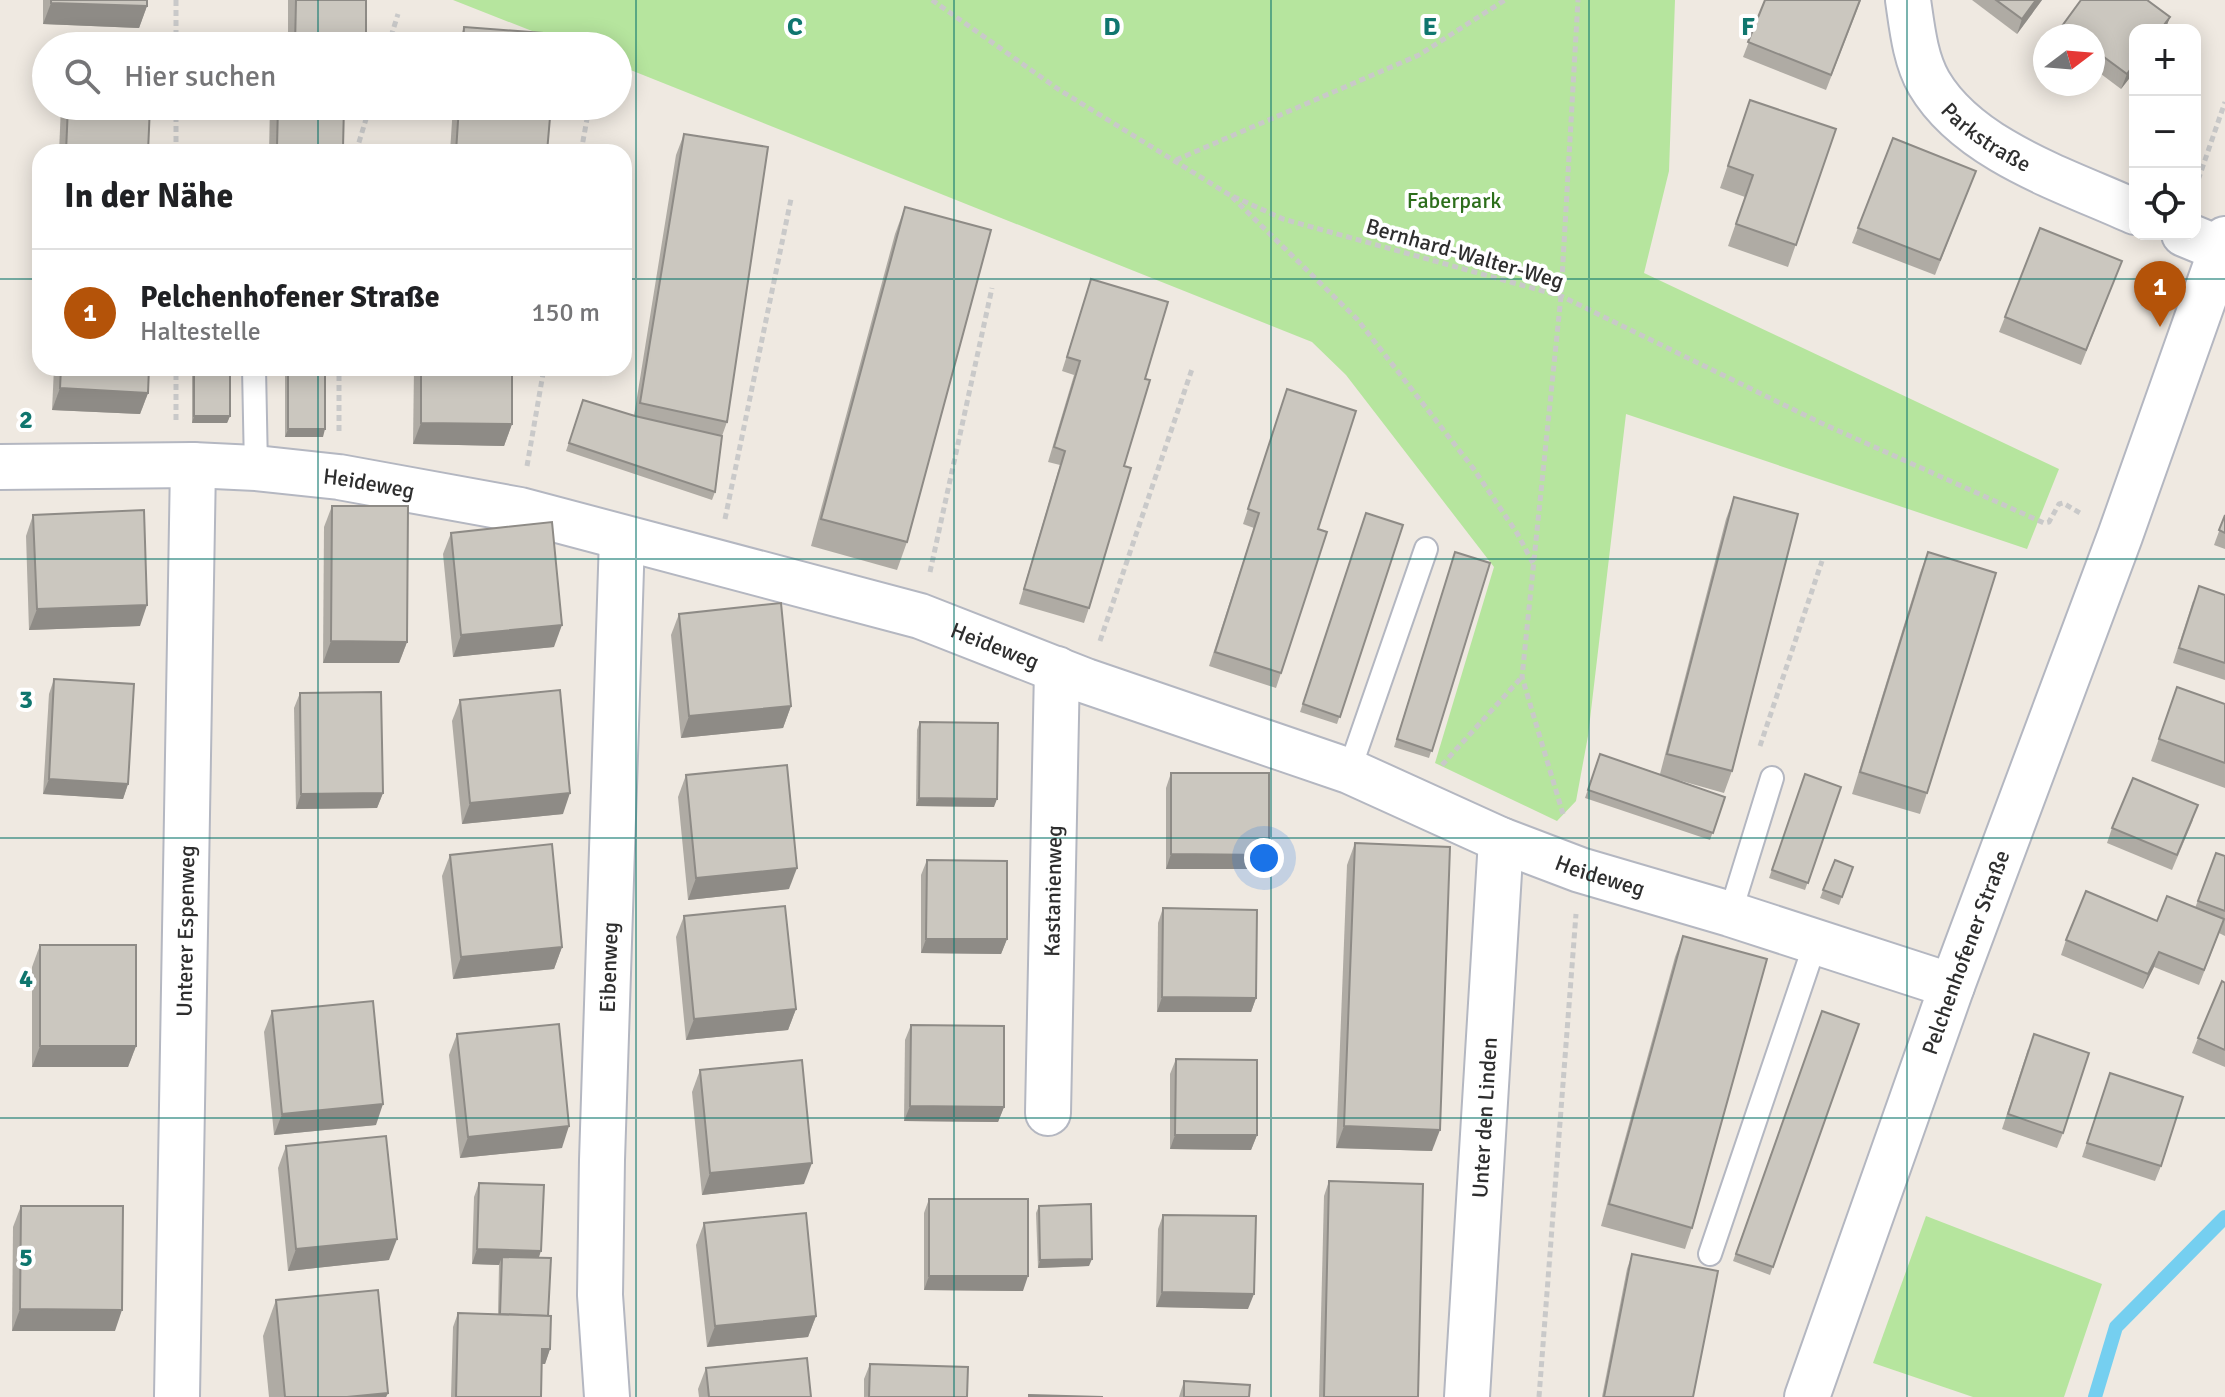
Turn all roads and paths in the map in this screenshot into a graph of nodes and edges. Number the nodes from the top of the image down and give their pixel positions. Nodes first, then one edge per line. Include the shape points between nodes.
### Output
1 (176, 0) edge
2 (932, 0) edge
3 (1505, 0) edge
4 (1578, 0) edge
5 (1908, 0) edge
6 (398, 14) dead end
7 (176, 32) edge
8 (392, 32) edge
9 (2225, 102) edge
10 (176, 120) edge
11 (366, 120) edge
12 (587, 120) edge
13 (176, 144) edge
14 (358, 144) edge
15 (582, 144) edge
16 (1175, 160) junction
17 (2201, 172) edge
18 (1228, 194) junction
19 (791, 199) dead end
20 (2129, 209) edge
21 (2214, 243) edge
22 (992, 288) dead end
23 (1561, 296) junction
24 (1192, 369) dead end
25 (254, 376) edge
26 (339, 376) edge
27 (543, 376) edge
28 (193, 465) junction
29 (0, 467) edge
30 (256, 468) junction
31 (339, 477) junction
32 (520, 510) junction
33 (2086, 516) dead end
34 (622, 538) junction
35 (1426, 549) dead end
36 (1822, 561) dead end
37 (716, 563) junction
38 (1534, 565) junction
39 (920, 616) junction
40 (1072, 675) junction
41 (1522, 677) junction
42 (1349, 771) junction
43 (1772, 778) joint
44 (1411, 798) junction
45 (1501, 840) junction
46 (1580, 870) junction
47 (1730, 914) junction
48 (1816, 941) junction
49 (1952, 986) junction
50 (1048, 1113) dead end
51 (1710, 1254) dead end
52 (177, 1397) edge
53 (607, 1397) edge
54 (1467, 1397) edge
55 (1539, 1397) edge
56 (1807, 1397) edge

1 - 7 path
2 - 16 path, Bernhard-Walter-Weg via 1058,89
3 - 16 path via 1419,55
4 - 23 path
5 - 20 street, Parkstraße via 1920,63 1947,107 1989,144
6 - 8 path
9 - 17 path
10 - 13 path
11 - 14 path
12 - 15 path
16 - 18 path, Bernhard-Walter-Weg
18 - 23 path, Bernhard-Walter-Weg via 1283,219
18 - 38 path via 1357,319 1473,468
19 - 37 path
21 - 49 street, Pelchenhofener Straße via 2120,536
22 - 39 path
23 - 33 path, Bernhard-Walter-Weg via 1821,423 2044,523 2063,503
23 - 38 path
24 - 40 path
25 - 30 lane
26 - 31 path
27 - 32 path
28 - 29 street, Heideweg
28 - 30 street, Heideweg
28 - 52 street, Unterer Espenweg
30 - 31 street, Heideweg
31 - 32 street, Heideweg
32 - 34 street, Heideweg
34 - 37 street, Heideweg
34 - 53 street, Eibenweg via 601,1205
35 - 42 lane
36 - 43 path via 1752,769
37 - 39 street, Heideweg
38 - 41 path
39 - 40 street, Heideweg
40 - 42 street, Heideweg
40 - 50 street, Kastanienweg
41 - 44 path
41 - 46 path
42 - 44 street, Heideweg
43 - 47 lane
44 - 45 street, Heideweg
45 - 46 street, Heideweg
45 - 54 street, Unter den Linden
46 - 47 street, Heideweg
46 - 55 path
47 - 48 street, Heideweg
48 - 49 street, Heideweg
48 - 51 lane
49 - 56 street, Pelchenhofener Straße

